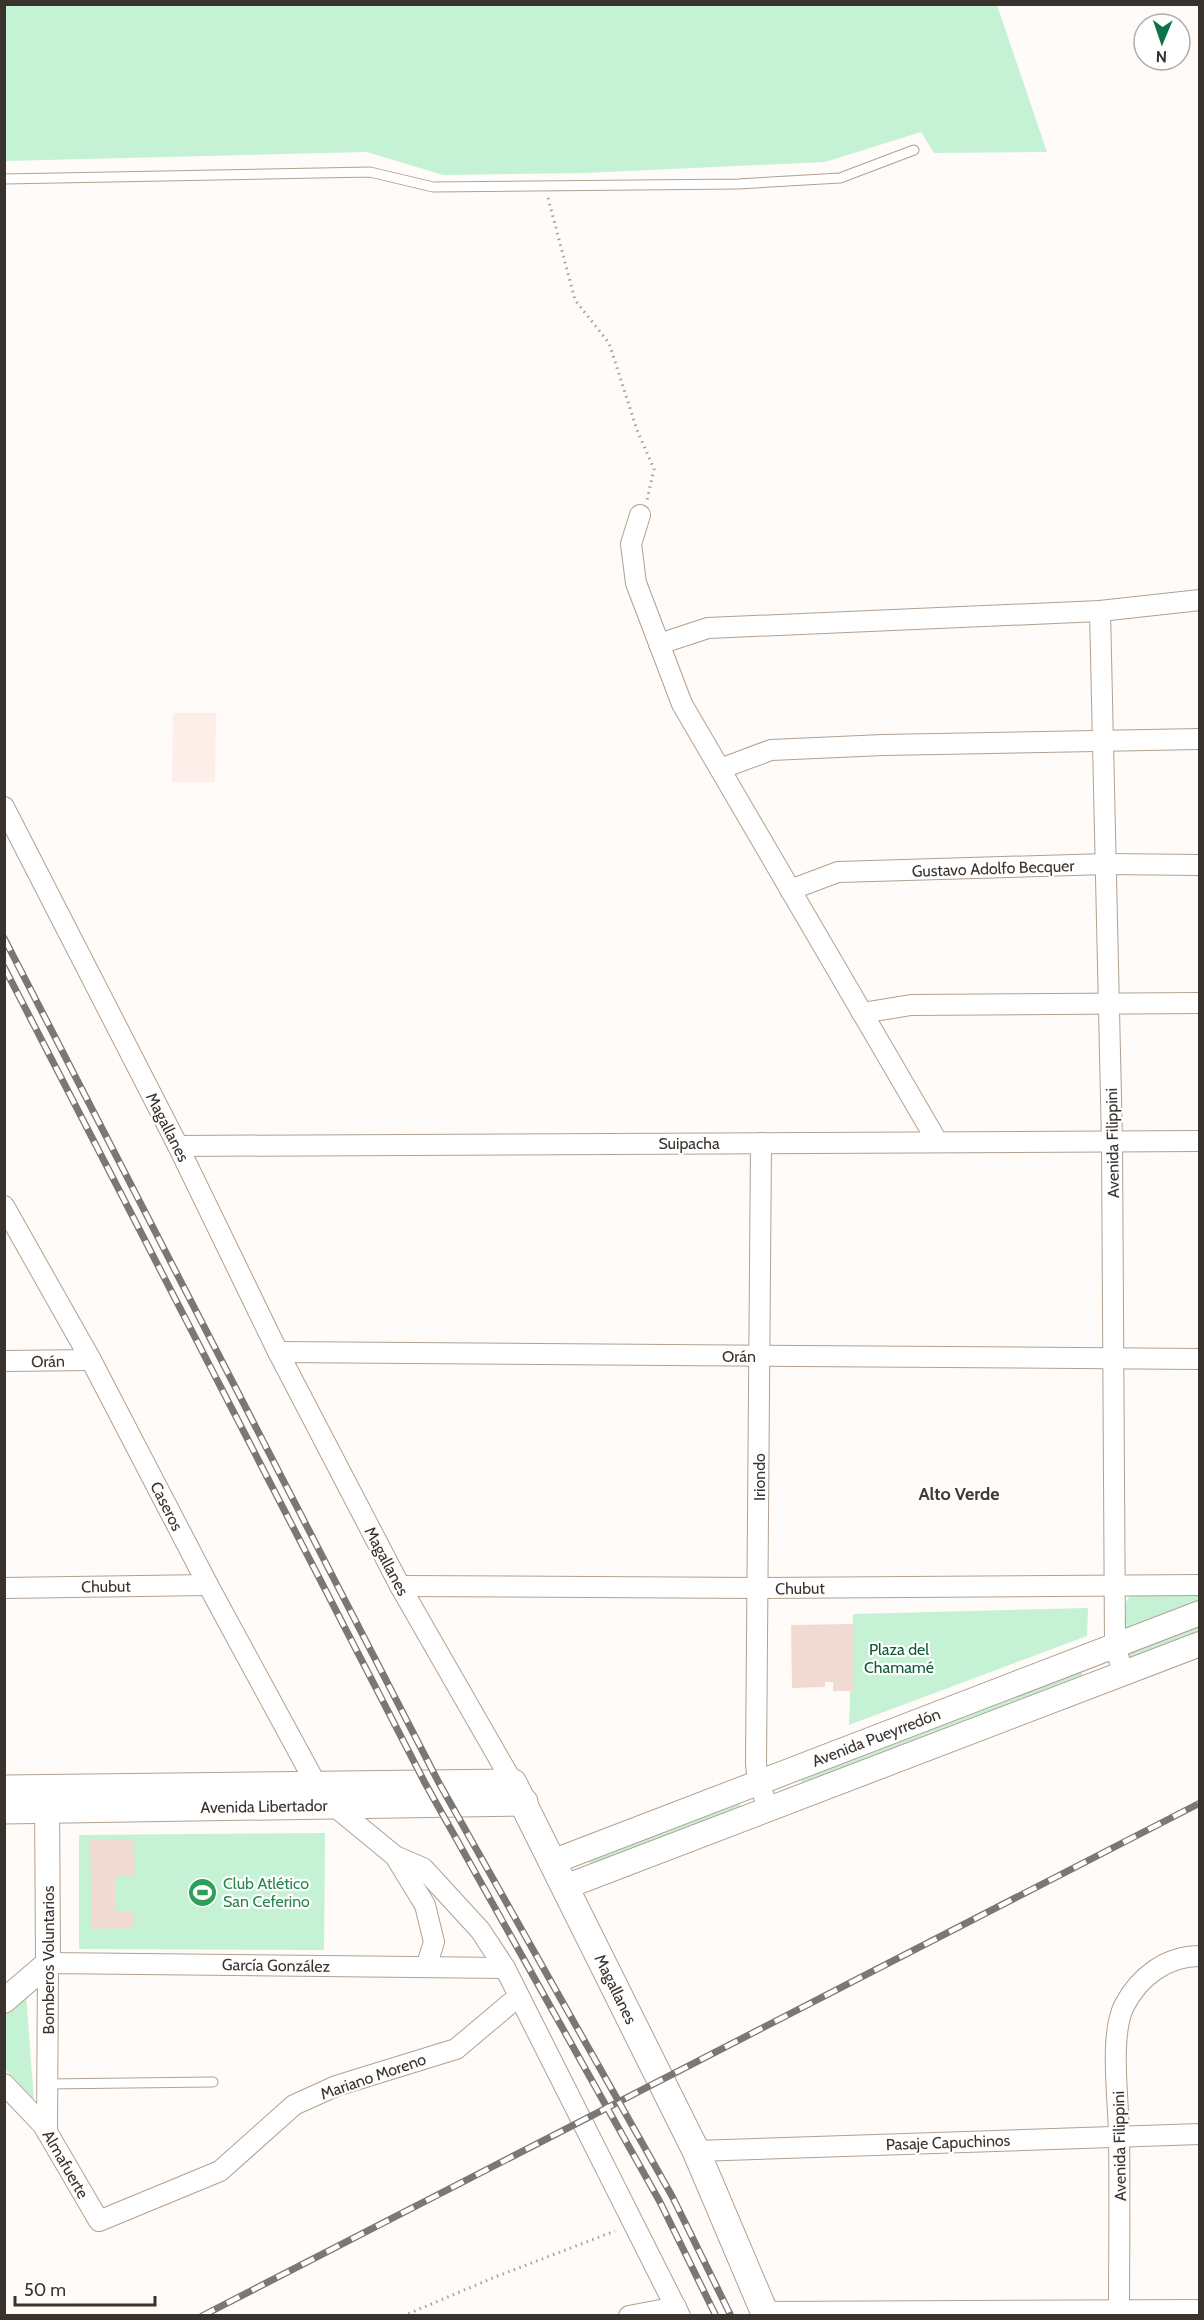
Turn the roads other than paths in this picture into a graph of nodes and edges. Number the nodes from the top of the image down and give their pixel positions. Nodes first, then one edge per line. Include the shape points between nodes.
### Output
1 (914, 150) dead end
2 (4, 179) edge
3 (640, 515) road end
4 (1200, 600) edge
5 (1100, 611) junction
6 (659, 644) junction
7 (1200, 739) edge
8 (1103, 742) junction
9 (720, 769) junction
10 (4, 807) edge
11 (1106, 864) junction
12 (1200, 866) edge
13 (790, 890) junction
14 (1200, 1003) edge
15 (1109, 1004) junction
16 (862, 1013) junction
17 (937, 1141) junction
18 (1112, 1142) junction
19 (1200, 1142) edge
20 (761, 1143) junction
21 (178, 1146) junction
22 (4, 1206) edge
23 (278, 1352) junction
24 (759, 1356) junction
25 (1114, 1359) junction
26 (1200, 1359) edge
27 (92, 1360) junction
28 (4, 1361) edge
29 (208, 1585) junction
30 (1116, 1585) junction
31 (1200, 1585) edge
32 (400, 1586) junction
33 (4, 1588) edge
34 (758, 1588) junction
35 (1200, 1613) edge
36 (1200, 1644) edge
37 (1115, 1645) junction
38 (1123, 1673) junction
39 (758, 1783) junction
40 (316, 1784) junction
41 (4, 1789) edge
42 (519, 1792) junction
43 (47, 1799) junction
44 (333, 1805) junction
45 (769, 1808) junction
46 (4, 1810) edge
47 (396, 1856) junction
48 (552, 1862) junction
49 (565, 1887) junction
50 (1200, 1956) edge
51 (48, 1963) junction
52 (426, 1967) junction
53 (505, 1968) junction
54 (519, 1996) junction
55 (4, 2001) edge
56 (213, 2082) dead end
57 (4, 2084) edge
58 (47, 2084) junction
59 (47, 2132) junction
60 (1200, 2134) edge
61 (1119, 2136) junction
62 (696, 2151) junction
63 (99, 2220) joint
64 (678, 2311) edge
65 (1200, 2312) edge
66 (1119, 2314) edge
67 (766, 2315) edge
68 (629, 2316) edge

1 - 2 lane via 840,178 738,184 433,188 370,172
3 - 6 street via 632,543 636,583
4 - 5 street
5 - 6 street via 708,628
5 - 8 street, Avenida Filippini
6 - 9 street via 682,704
7 - 8 street
8 - 9 street via 771,750
8 - 11 street, Avenida Filippini
9 - 13 street
10 - 21 street, Magallanes
11 - 12 street, Gustavo Adolfo Becquer
11 - 13 street, Gustavo Adolfo Becquer via 838,872
11 - 15 street, Avenida Filippini
13 - 16 street
14 - 15 street
15 - 16 street via 911,1005
15 - 18 street, Avenida Filippini
16 - 17 street
17 - 18 street, Suipacha
17 - 20 street, Suipacha
18 - 19 street, Suipacha
18 - 25 street, Avenida Filippini
20 - 21 street, Suipacha
20 - 24 street, Iriondo
21 - 23 street, Magallanes
22 - 27 street, Caseros
23 - 24 street, Orán
23 - 32 street, Magallanes
24 - 25 street, Orán
24 - 34 street, Iriondo
25 - 26 street, Orán
25 - 30 street, Avenida Filippini
27 - 28 street, Orán
27 - 29 street, Caseros
29 - 33 street, Chubut
29 - 40 street, Caseros
30 - 31 street, Chubut
30 - 34 street, Chubut
30 - 37 street, Avenida Filippini
32 - 34 street, Chubut
32 - 42 street, Magallanes
34 - 39 street, Iriondo
35 - 37 street, Avenida Pueyrredón
36 - 38 street, Avenida Pueyrredón
37 - 38 street, Avenida Filippini
37 - 39 street, Avenida Pueyrredón
38 - 45 street, Avenida Pueyrredón
39 - 45 street, Iriondo
39 - 48 street, Avenida Pueyrredón
40 - 42 main road, Avenida Libertador
40 - 43 main road, Avenida Libertador
40 - 44 street, Caseros
41 - 43 main road, Avenida Libertador
42 - 44 main road, Avenida Libertador
42 - 48 main road, Magallanes
43 - 44 main road, Avenida Libertador
43 - 46 main road, Avenida Libertador
43 - 51 street, Bomberos Voluntarios
44 - 47 street, Caseros
45 - 49 street, Avenida Pueyrredón
47 - 52 street via 425,1905 434,1942
47 - 53 street via 423,1868 480,1930
48 - 49 main road, Magallanes
49 - 62 main road, Magallanes
50 - 61 street, Avenida Filippini via 1161,1965 1139,1982 1124,2007 1117,2032
51 - 52 street, García González
51 - 55 street
51 - 58 street, Bomberos Voluntarios
52 - 53 street, García González
53 - 54 street
54 - 63 street, Mariano Moreno via 456,2049 336,2086 294,2106 220,2171
54 - 64 street
56 - 58 lane
57 - 59 street, Almafuerte
58 - 59 street, Bomberos Voluntarios
59 - 63 street, Almafuerte
60 - 61 street, Pasaje Capuchinos
61 - 62 street, Pasaje Capuchinos
61 - 66 street, Avenida Filippini
62 - 67 main road, Magallanes
64 - 68 street
65 - 66 street
66 - 67 street

